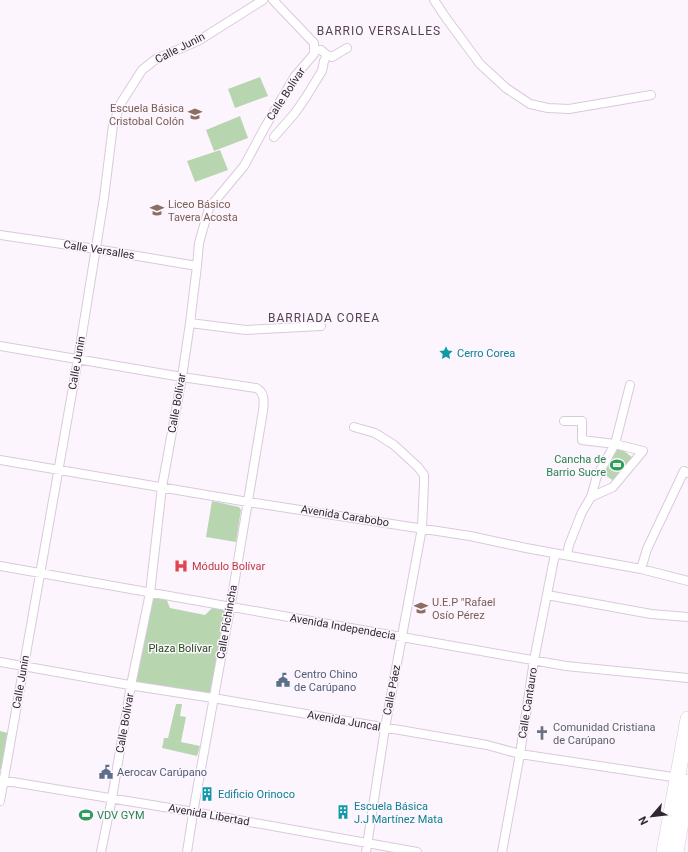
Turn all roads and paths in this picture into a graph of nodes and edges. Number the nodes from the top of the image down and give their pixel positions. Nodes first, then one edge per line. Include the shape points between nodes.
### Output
1 (263, 0) edge
2 (273, 0) edge
3 (434, 0) edge
4 (347, 48) dead end
5 (314, 50) junction
6 (327, 55) junction
7 (651, 95) dead end
8 (274, 137) dead end
9 (0, 235) edge
10 (96, 249) junction
11 (197, 266) junction
12 (190, 323) junction
13 (321, 326) dead end
14 (0, 346) edge
15 (78, 359) junction
16 (182, 377) junction
17 (630, 385) dead end
18 (564, 421) dead end
19 (354, 427) dead end
20 (615, 444) junction
21 (0, 460) edge
22 (58, 471) junction
23 (688, 473) edge
24 (162, 487) junction
25 (591, 497) junction
26 (248, 502) junction
27 (422, 528) junction
28 (555, 554) junction
29 (567, 555) junction
30 (0, 566) edge
31 (641, 569) junction
32 (40, 574) junction
33 (688, 581) edge
34 (150, 593) junction
35 (547, 595) junction
36 (230, 607) junction
37 (688, 617) edge
38 (402, 637) junction
39 (534, 660) junction
40 (0, 662) edge
41 (23, 666) junction
42 (688, 678) edge
43 (132, 686) junction
44 (213, 698) junction
45 (688, 719) edge
46 (385, 728) junction
47 (520, 754) junction
48 (2, 780) edge
49 (686, 782) edge
50 (112, 798) junction
51 (0, 801) edge
52 (194, 812) junction
53 (366, 848) edge
54 (101, 852) edge
55 (188, 852) edge
56 (417, 852) edge
57 (502, 852) edge
58 (664, 852) edge
59 (676, 852) edge

1 - 10 street, Calle Junin via 198,41 156,59 142,70 121,103 113,125
2 - 5 street via 314,43
3 - 7 street via 480,64 506,88 530,104 569,109
4 - 6 street via 332,57
5 - 6 street via 322,50
5 - 11 street, Calle Bolívar via 314,54 295,76 244,166 209,208 199,243
6 - 8 street via 322,71 306,97
9 - 10 street, Calle Versalles
10 - 11 street, Calle Versalles
10 - 15 street, Calle Junin
11 - 12 street, Calle Bolívar
12 - 13 street via 246,330
12 - 16 street, Calle Bolívar
14 - 15 street
15 - 16 street
15 - 22 street, Calle Junin
16 - 24 street, Calle Bolívar
16 - 26 street, Calle Pichincha via 260,389 263,411
17 - 20 street
18 - 20 street via 582,421 582,440
19 - 27 street, Calle Páez via 375,433 394,445 424,475
20 - 25 street via 597,476
20 - 25 street via 643,450 613,487
21 - 22 street, Avenida Carabobo
22 - 24 street, Avenida Carabobo
22 - 32 street, Calle Junin
23 - 31 street via 684,471 647,549
24 - 26 street, Avenida Carabobo
24 - 34 street, Calle Bolívar
25 - 29 street via 582,512
26 - 27 street, Avenida Carabobo
26 - 36 street, Calle Pichincha
27 - 28 street, Avenida Carabobo
27 - 38 street, Calle Páez
28 - 29 street, Avenida Carabobo
28 - 35 street, Calle Cantauro
29 - 31 street, Avenida Carabobo
30 - 32 street, Avenida Independecia
31 - 33 street, Avenida Carabobo
32 - 34 street, Avenida Independecia
32 - 41 street, Calle Junin
34 - 36 street, Avenida Independecia
34 - 43 street, Calle Bolívar
35 - 37 street via 652,614
35 - 39 street, Calle Cantauro
36 - 38 street, Avenida Independecia
36 - 44 street, Calle Pichincha
38 - 39 street, Avenida Independecia
38 - 46 street, Calle Páez
39 - 42 street, Avenida Independecia via 566,666
39 - 47 street, Calle Cantauro
40 - 41 street, Avenida Juncal
41 - 43 street, Avenida Juncal
41 - 48 street, Calle Junin
43 - 44 street, Avenida Juncal
43 - 50 street, Calle Bolívar
44 - 46 street, Avenida Juncal
44 - 52 street, Calle Pichincha
45 - 49 highway
46 - 47 street, Avenida Juncal via 487,745
46 - 53 street, Calle Páez
47 - 49 street, Avenida Juncal
47 - 57 street, Calle Cantauro
48 - 50 street, Avenida Libertad
48 - 51 street, Calle Junin
49 - 58 highway
49 - 59 highway
50 - 52 street, Avenida Libertad
50 - 54 street, Calle Bolívar
52 - 53 street, Avenida Libertad
52 - 55 street, Calle Pichincha
53 - 56 street, Avenida Libertad

